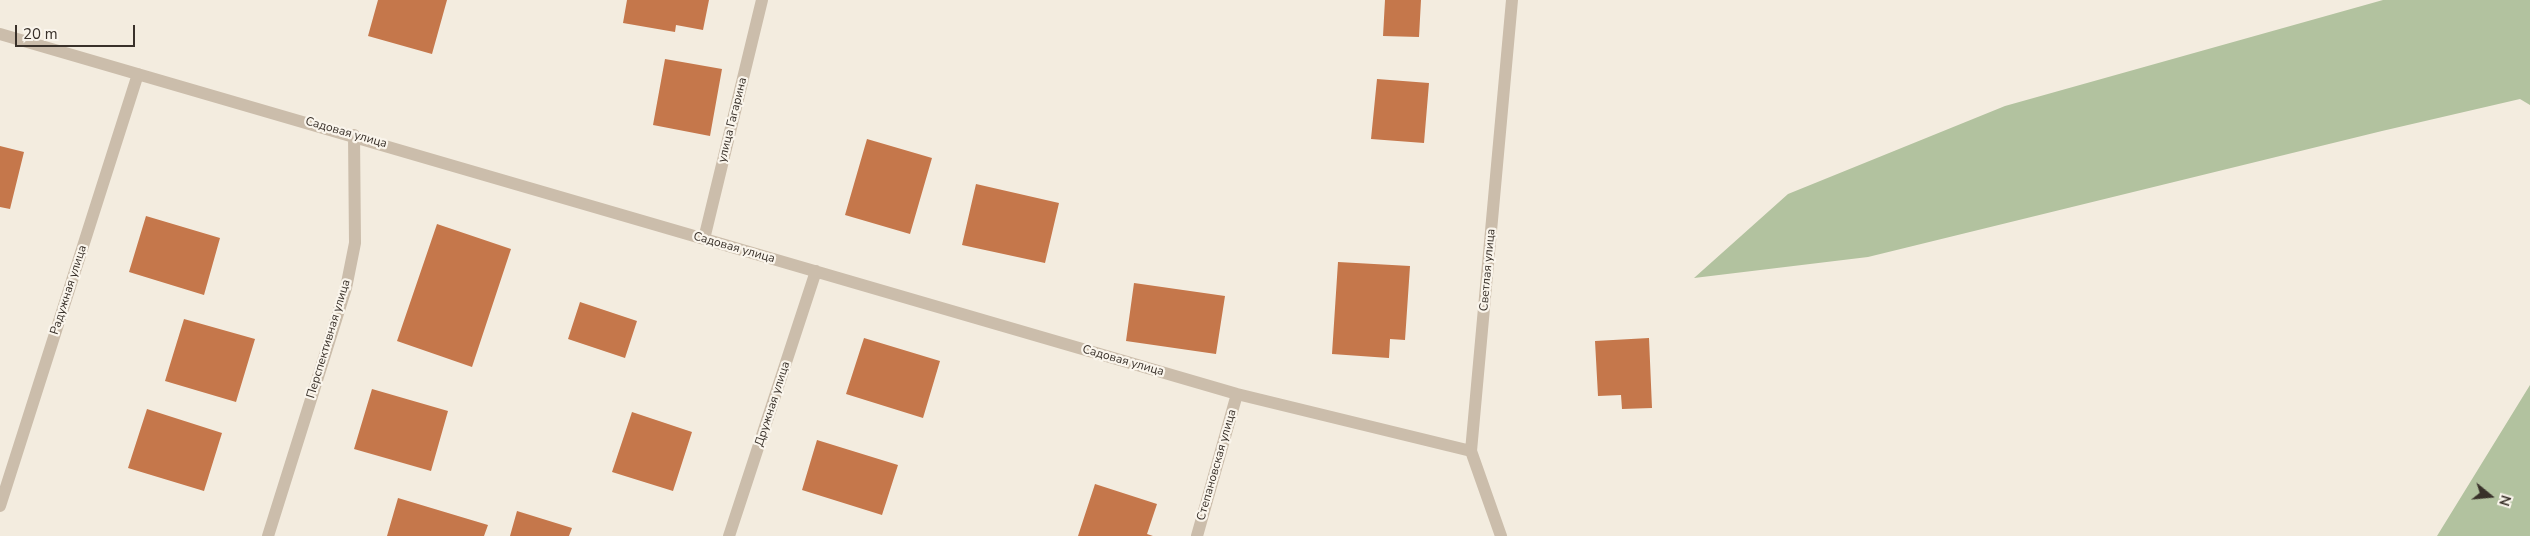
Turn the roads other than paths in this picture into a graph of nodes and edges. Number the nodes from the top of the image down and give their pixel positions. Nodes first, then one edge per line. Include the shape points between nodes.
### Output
1 (762, 0) edge
2 (1512, 0) edge
3 (0, 34) edge
4 (138, 74) junction
5 (354, 135) junction
6 (704, 239) junction
7 (816, 271) junction
8 (1237, 394) junction
9 (1471, 451) junction
10 (0, 506) edge
11 (268, 536) edge
12 (729, 536) edge
13 (1197, 536) edge
14 (1501, 536) edge

1 - 6 street, улица Гагарина
2 - 9 street, Светлая улица
3 - 4 street, Садовая улица
4 - 5 street, Садовая улица
4 - 10 street, Радужная улица
5 - 6 street, Садовая улица
5 - 11 street, Перспективная улица via 355,242 346,288
6 - 7 street, Садовая улица
7 - 8 street, Садовая улица
7 - 12 street, Дружная улица
8 - 9 street, Садовая улица
8 - 13 street, Степановская улица
9 - 14 street, Светлая улица

